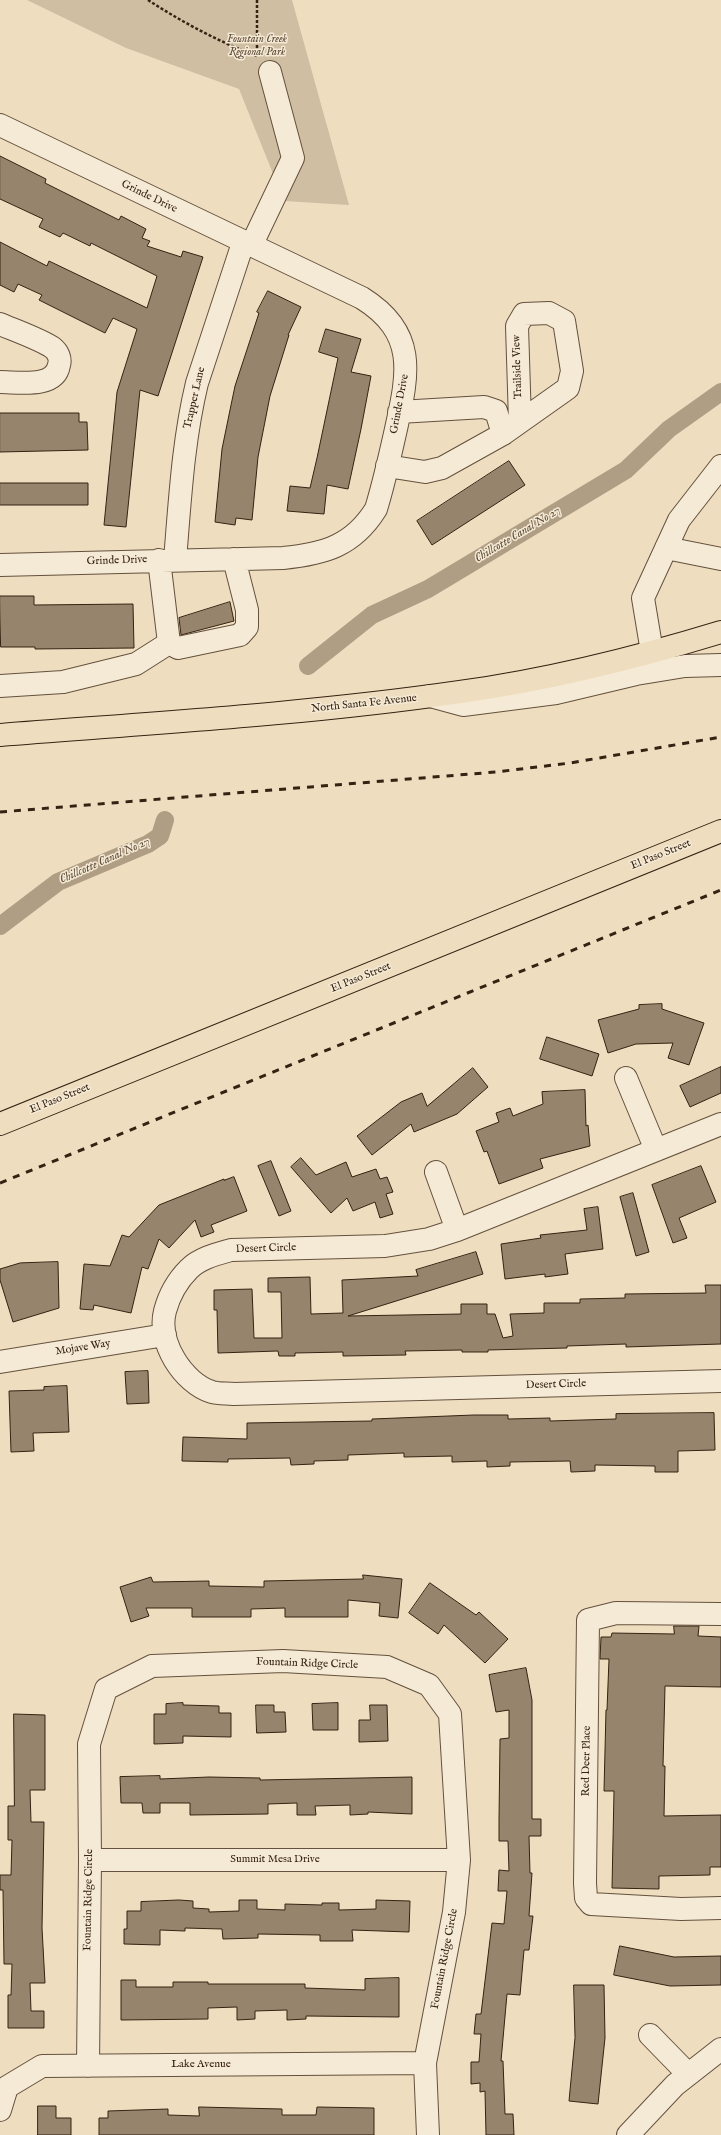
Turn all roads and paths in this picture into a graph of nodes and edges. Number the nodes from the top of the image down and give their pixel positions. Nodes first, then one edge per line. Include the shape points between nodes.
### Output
1 (148, 0) edge
2 (257, 0) edge
3 (270, 72) dead end
4 (0, 125) edge
5 (247, 244) junction
6 (0, 324) edge
7 (0, 382) edge
8 (400, 412) junction
9 (512, 428) junction
10 (387, 466) junction
11 (721, 466) edge
12 (666, 548) junction
13 (234, 559) junction
14 (721, 559) edge
15 (167, 560) junction
16 (0, 565) edge
17 (721, 632) edge
18 (169, 643) junction
19 (652, 652) junction
20 (721, 665) edge
21 (0, 686) edge
22 (430, 696) junction
23 (0, 735) edge
24 (721, 831) edge
25 (626, 1078) dead end
26 (0, 1124) edge
27 (721, 1124) edge
28 (656, 1150) junction
29 (436, 1172) dead end
30 (457, 1230) junction
31 (165, 1335) junction
32 (0, 1362) edge
33 (721, 1380) edge
34 (721, 1614) edge
35 (90, 1860) junction
36 (459, 1860) junction
37 (721, 1908) edge
38 (650, 2035) dead end
39 (721, 2049) edge
40 (425, 2063) junction
41 (88, 2066) junction
42 (688, 2074) junction
43 (0, 2110) edge
44 (428, 2135) edge
45 (628, 2135) edge

1 - 2 path via 211,36 257,56
3 - 5 street, Trapper Lane via 293,158
4 - 5 street, Grinde Drive
5 - 8 street, Grinde Drive via 362,298 378,308 389,320 400,337 407,366
5 - 15 street, Trapper Lane via 197,383
6 - 7 street via 52,348 60,364 54,376 48,380
8 - 9 street via 484,407 496,411
8 - 10 street, Grinde Drive
9 - 9 street, Trailside View via 568,388 572,371 564,321 549,313 524,314 517,326
9 - 10 street, Trailside View via 442,468 425,472
10 - 13 street, Grinde Drive via 376,509 367,525 356,535 323,553 283,558
11 - 12 street via 679,520
12 - 14 street
12 - 19 street via 643,598
13 - 15 street, Grinde Drive
13 - 18 street via 247,610 247,627 240,635 192,646 178,648
15 - 16 street, Grinde Drive
15 - 18 street, Trapper Lane
17 - 19 main road, North Santa Fe Avenue
18 - 21 street via 136,664 63,682
19 - 22 main road, North Santa Fe Avenue via 554,675
20 - 22 street via 685,666 643,672 556,693 463,705
22 - 23 main road, North Santa Fe Avenue via 243,716
24 - 26 main road, El Paso Street
25 - 28 street
27 - 28 street, Desert Circle
28 - 30 street, Desert Circle
29 - 30 street
30 - 31 street, Desert Circle via 429,1239 385,1246 231,1250 210,1256 190,1268 175,1288 165,1312
31 - 32 street, Mojave Way
31 - 33 street, Desert Circle via 175,1363 192,1381 212,1392 234,1394
34 - 37 street, Red Deer Place via 616,1613 588,1620 585,1883 586,1898 591,1904 681,1909
35 - 36 street, Summit Mesa Drive
35 - 36 street, Fountain Ridge Circle via 89,1744 106,1689 152,1666 283,1661 387,1667 429,1685 450,1714
35 - 41 street, Fountain Ridge Circle
36 - 40 street, Fountain Ridge Circle via 454,1912
38 - 42 street
39 - 42 street
40 - 41 street, Lake Avenue
40 - 44 street, Fountain Ridge Circle
41 - 43 street, Lake Avenue via 42,2066 7,2087
42 - 45 street via 659,2100

